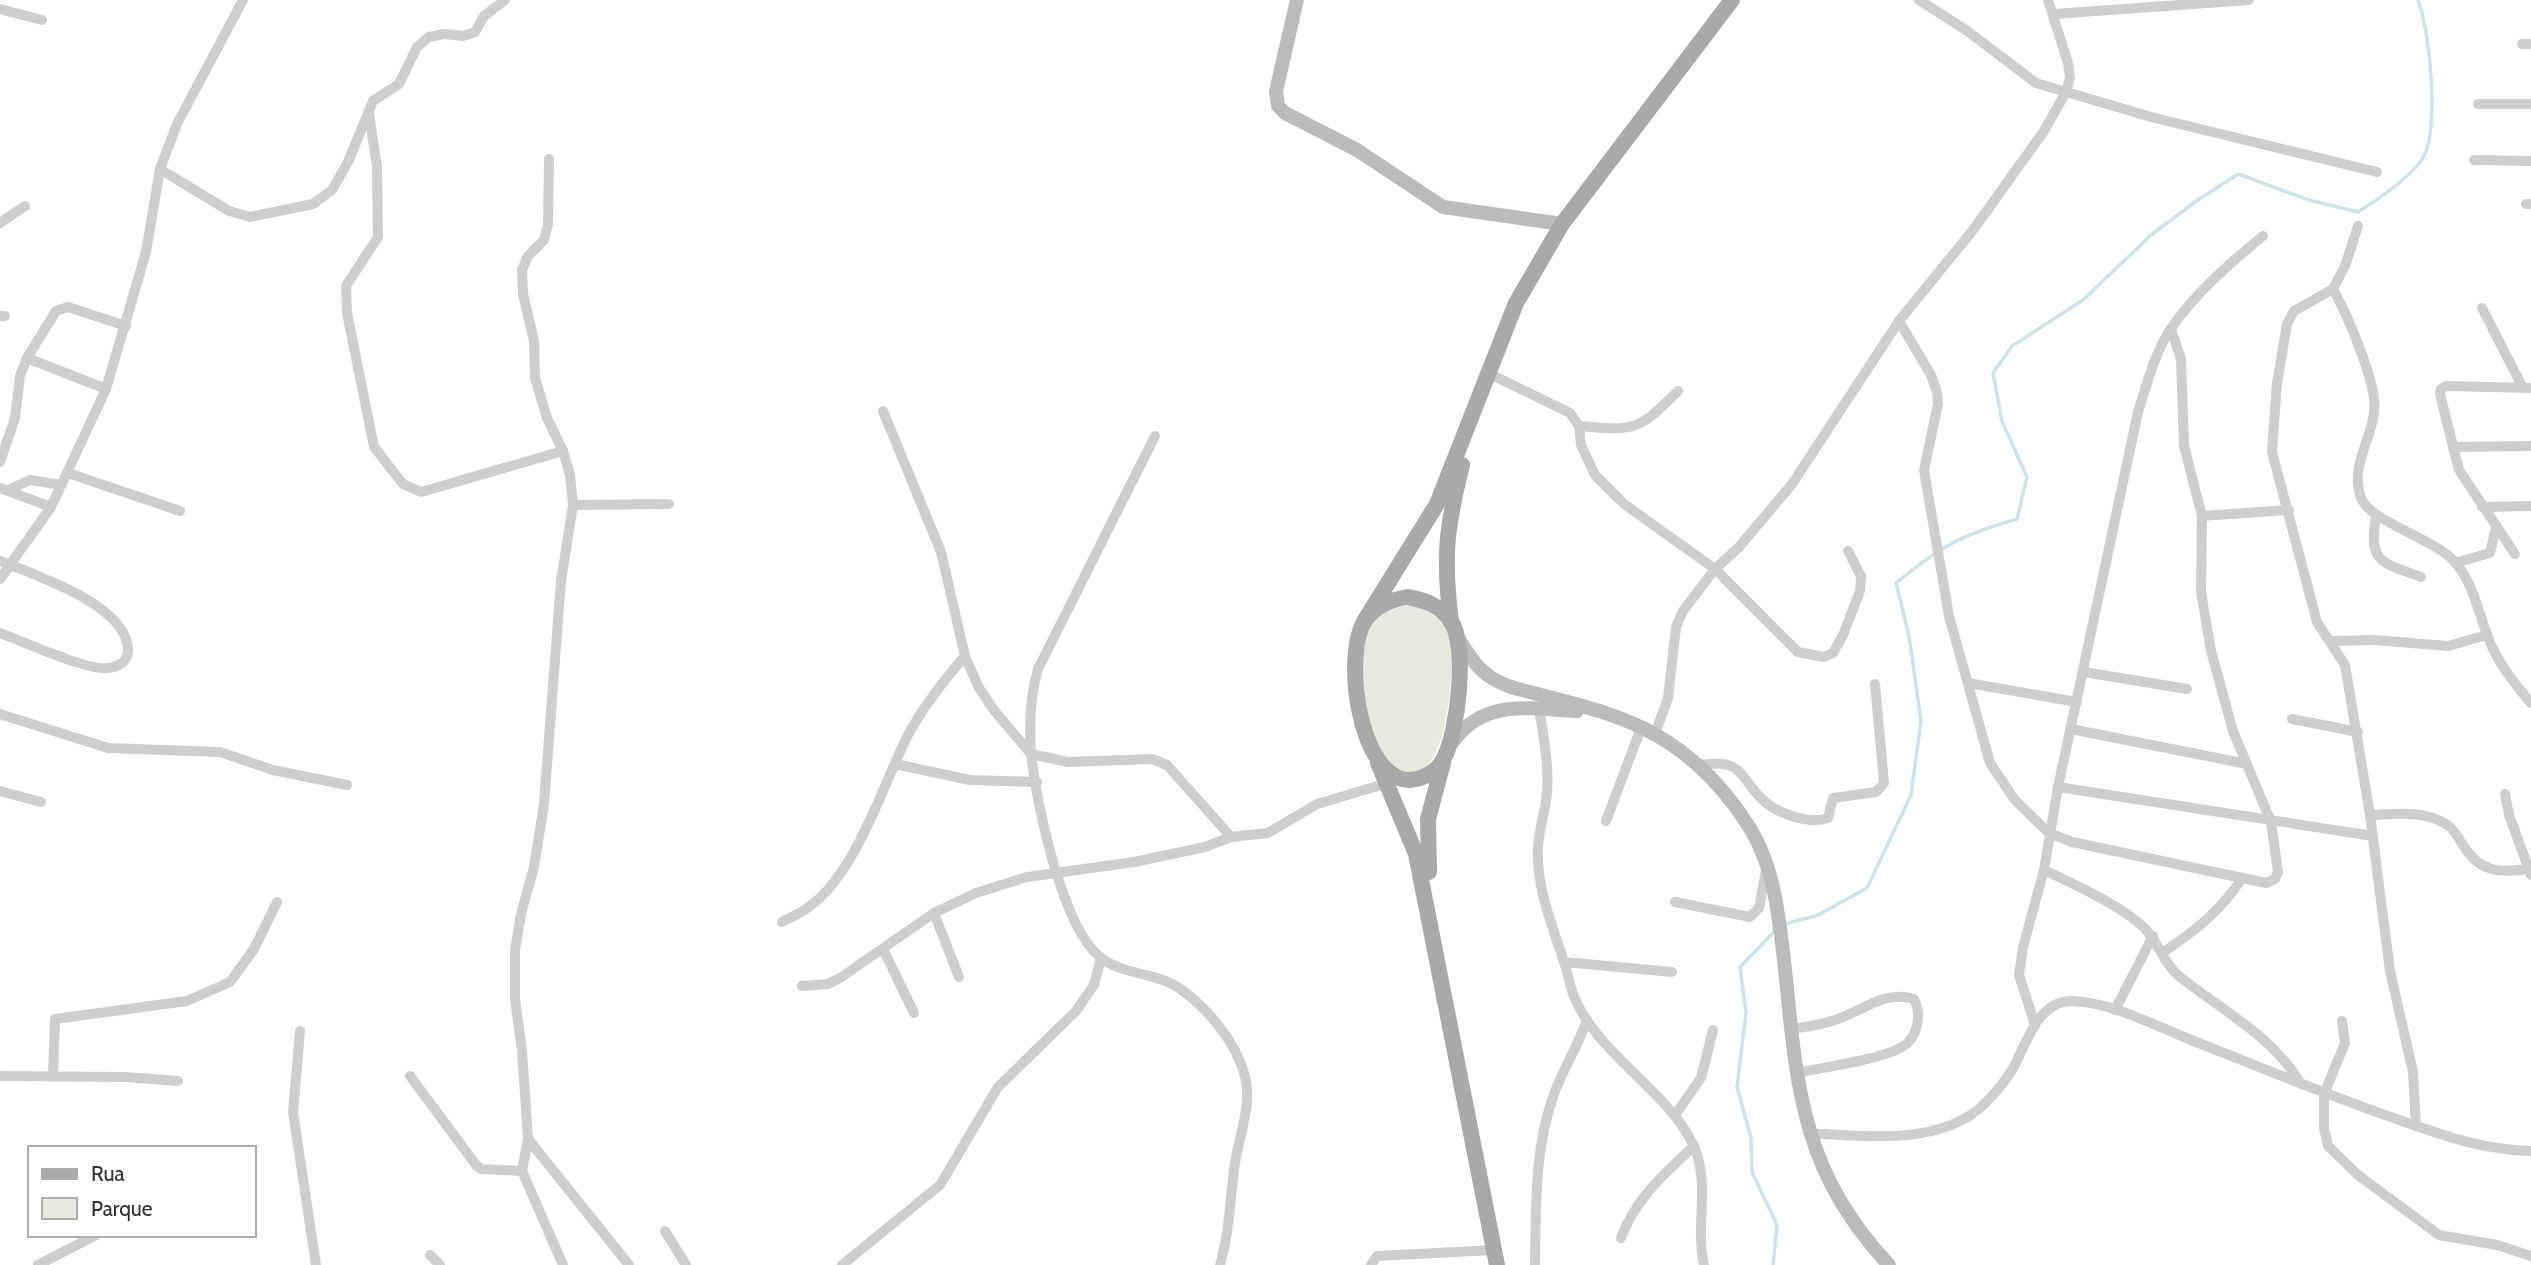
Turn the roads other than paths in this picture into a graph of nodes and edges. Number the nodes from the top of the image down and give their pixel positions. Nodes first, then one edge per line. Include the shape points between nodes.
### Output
1 (243, 0) edge
2 (505, 0) edge
3 (1297, 0) edge
4 (1732, 0) edge
5 (1919, 0) edge
6 (2048, 0) edge
7 (2249, 0) edge
8 (2148, 3) edge
9 (0, 9) edge
10 (2054, 14) junction
11 (42, 20) dead end
12 (2066, 92) junction
13 (2478, 104) dead end
14 (2531, 104) edge
15 (369, 113) junction
16 (549, 159) dead end
17 (2474, 160) dead end
18 (2531, 161) edge
19 (160, 169) junction
20 (2377, 172) dead end
21 (24, 206) dead end
22 (0, 223) edge
23 (1562, 224) junction
24 (2358, 226) dead end
25 (2263, 236) dead end
26 (2333, 289) junction
27 (2482, 308) dead end
28 (1899, 321) junction
29 (127, 326) junction
30 (2171, 329) junction
31 (27, 358) junction
32 (1488, 373) junction
33 (2527, 388) edge
34 (106, 389) junction
35 (1678, 391) dead end
36 (883, 411) dead end
37 (1472, 415) junction
38 (1578, 426) junction
39 (1155, 436) dead end
40 (2531, 446) edge
41 (2453, 447) junction
42 (563, 452) junction
43 (0, 462) edge
44 (68, 473) junction
45 (62, 485) junction
46 (4, 489) edge
47 (669, 504) dead end
48 (573, 505) junction
49 (2531, 506) edge
50 (51, 507) junction
51 (2482, 507) junction
52 (2289, 510) junction
53 (180, 511) dead end
54 (2202, 516) junction
55 (2376, 516) junction
56 (2496, 527) junction
57 (1848, 551) dead end
58 (2515, 554) dead end
59 (5, 563) edge
60 (2455, 563) junction
61 (1715, 569) junction
62 (2421, 577) dead end
63 (0, 579) edge
64 (1365, 620) junction
65 (1451, 622) junction
66 (0, 633) edge
67 (2487, 635) junction
68 (1458, 638) junction
69 (2330, 641) junction
70 (965, 656) junction
71 (2084, 672) junction
72 (1968, 683) junction
73 (1875, 684) dead end
74 (2188, 689) dead end
75 (2077, 702) junction
76 (2531, 703) edge
77 (1539, 709) junction
78 (1599, 711) junction
79 (0, 714) edge
80 (2292, 719) dead end
81 (1641, 728) junction
82 (2071, 729) junction
83 (2358, 733) junction
84 (1655, 734) junction
85 (1031, 754) junction
86 (1446, 754) junction
87 (1378, 763) junction
88 (895, 764) junction
89 (2247, 764) junction
90 (1698, 765) junction
91 (1037, 782) junction
92 (1388, 783) junction
93 (347, 785) dead end
94 (2058, 788) junction
95 (0, 791) edge
96 (2505, 794) dead end
97 (41, 802) dead end
98 (2370, 815) junction
99 (1606, 821) dead end
100 (2271, 822) junction
101 (2049, 833) junction
102 (2373, 836) junction
103 (1231, 837) junction
104 (1768, 864) junction
105 (2044, 870) junction
106 (2530, 872) edge
107 (1055, 874) junction
108 (2241, 880) junction
109 (277, 902) dead end
110 (1675, 902) dead end
111 (934, 913) junction
112 (782, 922) dead end
113 (2152, 936) junction
114 (883, 949) junction
115 (2162, 953) junction
116 (1101, 958) junction
117 (1564, 962) junction
118 (1439, 971) junction
119 (1672, 972) dead end
120 (959, 977) dead end
121 (802, 986) dead end
122 (2115, 1010) junction
123 (914, 1013) dead end
124 (1587, 1020) junction
125 (2342, 1021) dead end
126 (2035, 1025) junction
127 (1791, 1029) junction
128 (1713, 1030) dead end
129 (300, 1031) dead end
130 (1797, 1073) junction
131 (0, 1076) edge
132 (53, 1076) junction
133 (410, 1076) dead end
134 (178, 1081) dead end
135 (2301, 1084) junction
136 (2324, 1094) junction
137 (1675, 1115) junction
138 (2416, 1126) junction
139 (1808, 1133) junction
140 (527, 1139) junction
141 (1694, 1146) junction
142 (2531, 1151) edge
143 (522, 1171) junction
144 (665, 1231) dead end
145 (92, 1237) edge
146 (1620, 1238) dead end
147 (429, 1255) dead end
148 (2531, 1256) edge
149 (1496, 1257) edge
150 (38, 1265) edge
151 (316, 1265) edge
152 (440, 1265) edge
153 (563, 1265) edge
154 (629, 1265) edge
155 (686, 1265) edge
156 (842, 1265) edge
157 (1220, 1265) edge
158 (1371, 1265) edge
159 (1535, 1265) edge
160 (1704, 1265) edge
161 (1889, 1265) edge

1 - 19 street via 177,124
2 - 15 street via 484,16 475,32 429,37 417,47 399,83 373,101
3 - 23 street via 1276,91 1278,106 1285,113 1357,150 1443,207
4 - 23 main road
5 - 12 street via 2036,83
6 - 10 street
7 - 8 street
8 - 10 street
9 - 11 street
10 - 12 street via 2068,63
12 - 20 street
12 - 28 street via 2044,131 1973,230
13 - 14 street
15 - 19 street via 332,190 313,204 250,217 229,211
15 - 42 street via 377,167 377,237 346,286 347,313 374,447 402,484 421,492
16 - 42 street via 548,224 544,240 522,270 523,294 534,341 535,379
17 - 18 street
19 - 29 street
21 - 22 street
23 - 32 main road via 1516,303
24 - 26 street
25 - 30 street via 2225,267
26 - 52 street via 2294,311 2287,324 2272,452
26 - 55 street via 2374,399 2356,481 2362,501
27 - 33 street
28 - 61 street via 1792,484
28 - 72 street via 1937,392 1924,470 1949,616
29 - 31 street via 61,308
29 - 34 street
30 - 54 street via 2180,359 2184,446
30 - 71 street via 2154,362 2138,412
31 - 34 street
31 - 43 street
32 - 37 main road
32 - 38 street via 1570,412
33 - 41 street via 2441,389
34 - 44 street
35 - 38 street via 1648,421 1631,429
36 - 70 street via 941,552
37 - 64 main road via 1426,526
37 - 65 main road via 1446,542
38 - 61 street via 1595,475 1623,504
39 - 85 street via 1038,669 1031,695
40 - 41 street
41 - 51 street via 2459,470
42 - 48 street
44 - 45 street
44 - 53 street
45 - 46 street via 30,480
45 - 50 street
46 - 50 street
47 - 48 street
48 - 140 street via 561,581 544,804 515,950
49 - 51 street
50 - 59 street
51 - 56 street
52 - 54 street
52 - 69 street via 2306,588 2317,622
54 - 89 street via 2202,592 2211,651
55 - 60 street via 2437,546
55 - 62 street via 2372,540 2376,555
56 - 58 street
56 - 60 street via 2490,553
57 - 61 street via 1861,576 1860,591 1843,635 1833,653 1824,657 1798,652
59 - 63 street
59 - 66 street via 97,605 115,619 128,645 128,656 107,669 89,666
60 - 67 street via 2466,577
61 - 84 street via 1676,627 1668,698
64 - 65 main road via 1391,600 1407,597 1425,600
64 - 87 main road via 1358,635 1356,677 1364,731
65 - 68 main road
67 - 69 street via 2448,646
67 - 76 street via 2507,676
68 - 78 street via 1473,662 1506,686
68 - 86 main road via 1456,713
69 - 83 street via 2345,665
70 - 85 street via 993,709
70 - 88 street via 939,686
71 - 74 street
71 - 75 street
72 - 75 street
72 - 101 street via 1990,763 2015,800
73 - 90 street via 1884,783 1876,792 1833,798 1828,818 1780,812 1735,768
75 - 82 street
77 - 78 street
77 - 86 street via 1478,716 1462,728
77 - 117 street via 1547,791 1539,869
78 - 81 street
79 - 93 street via 108,748 220,751 273,771
80 - 83 street
81 - 84 street
81 - 99 street
82 - 89 street
82 - 94 street
83 - 98 street
84 - 90 street
85 - 91 street
85 - 103 street via 1069,762 1152,759 1167,765
86 - 87 main road via 1435,771 1410,780 1398,778
86 - 118 main road via 1426,836
87 - 92 main road
88 - 91 street via 970,780
88 - 112 street via 833,883 811,906
89 - 100 street
90 - 104 street via 1748,824
91 - 107 street
92 - 103 street via 1317,804 1268,832
92 - 118 main road via 1416,854
94 - 100 street
94 - 101 street
95 - 97 street
96 - 106 street
98 - 102 street
98 - 106 street via 2415,813 2429,817 2456,833 2485,869
100 - 102 street
100 - 108 street via 2275,879 2266,883
101 - 105 street
101 - 108 street
102 - 138 street via 2390,971 2413,1072
103 - 107 street via 1134,862
104 - 110 street via 1759,908 1750,917
104 - 127 street
105 - 113 street via 2140,923
105 - 126 street via 2019,975
107 - 111 street via 1027,877 975,893
107 - 116 street via 1076,928
108 - 115 street via 2203,926
109 - 132 street via 254,949 230,982 187,1001 55,1019
111 - 114 street
111 - 120 street
113 - 115 street
113 - 122 street
114 - 121 street via 828,984
114 - 123 street
115 - 135 street via 2173,971 2264,1038 2287,1060
116 - 156 street via 1094,985 1076,1011 998,1087 940,1185
116 - 157 street via 1177,986 1226,1036 1245,1076 1228,1236
117 - 119 street
117 - 124 street via 1575,1000
118 - 149 main road
122 - 126 street via 2069,1001 2051,1007
122 - 135 street
124 - 137 street
124 - 159 street via 1542,1133
125 - 136 street via 2345,1043
126 - 139 street via 2011,1071 1970,1116 1909,1134
127 - 130 street
127 - 130 street via 1831,1022 1866,1004 1901,995 1914,999 1918,1007 1916,1030 1901,1048
128 - 137 street via 1701,1078
129 - 151 street via 293,1112
130 - 139 street
131 - 132 street
132 - 134 street
133 - 143 street via 476,1165
135 - 136 street
136 - 138 street
136 - 148 street via 2328,1146 2358,1175 2439,1235
137 - 141 street
138 - 142 street via 2456,1142
139 - 161 street via 1836,1196
140 - 143 street
140 - 154 street
141 - 146 street via 1647,1192
141 - 160 street via 1703,1179 1700,1235
143 - 153 street
144 - 155 street
145 - 150 street
147 - 152 street
149 - 158 street via 1395,1253 1377,1256

